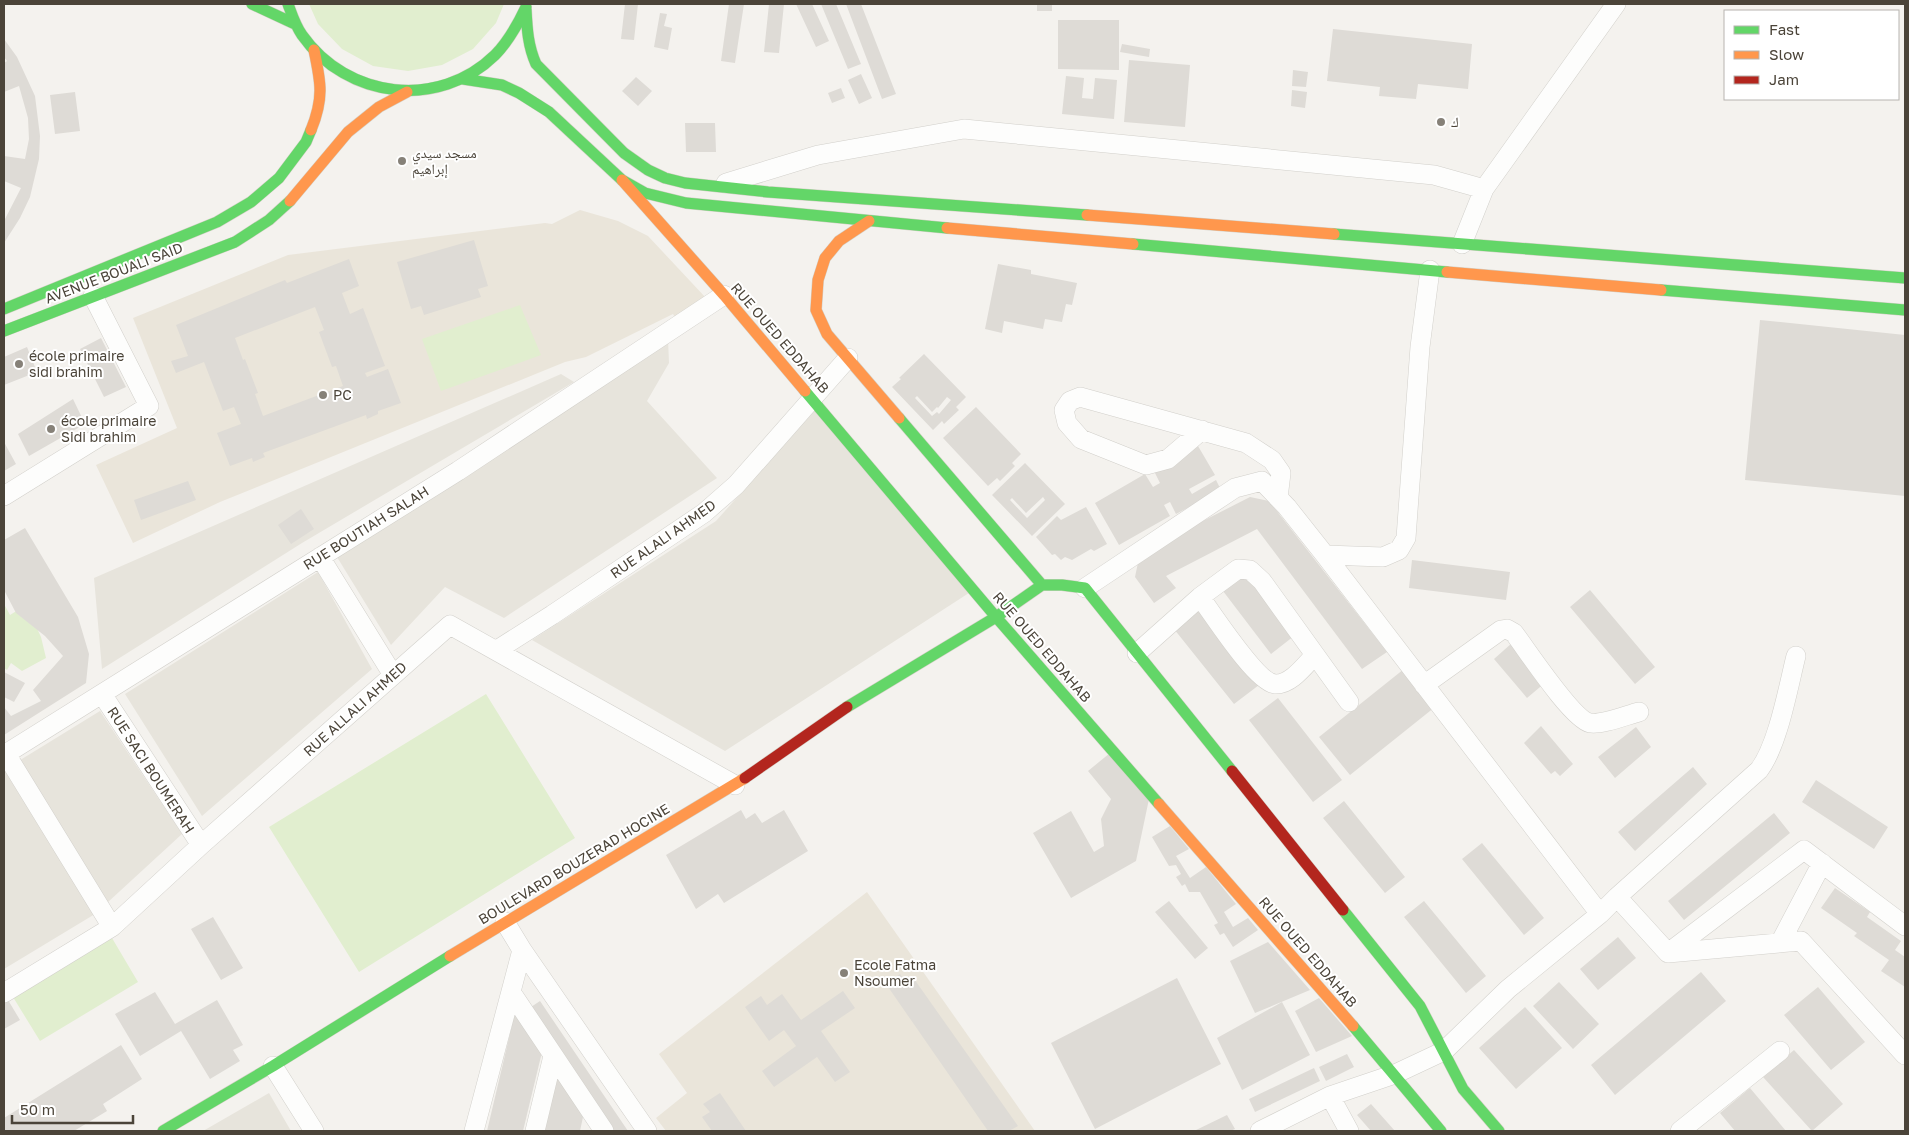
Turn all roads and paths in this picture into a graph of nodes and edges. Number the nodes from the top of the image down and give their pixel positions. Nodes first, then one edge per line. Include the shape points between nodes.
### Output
1 (252, 4) edge
2 (288, 4) edge
3 (1616, 4) edge
4 (526, 6) edge
5 (295, 24) junction
6 (314, 50) junction
7 (462, 79) junction
8 (407, 92) junction
9 (622, 180) junction
10 (716, 186) junction
11 (1484, 189) junction
12 (869, 221) junction
13 (1462, 244) junction
14 (1896, 266) dead end
15 (1788, 269) junction
16 (1430, 270) junction
17 (1905, 278) edge
18 (724, 295) junction
19 (93, 296) junction
20 (1879, 308) junction
21 (4, 310) edge
22 (1905, 310) edge
23 (1905, 315) edge
24 (4, 331) edge
25 (848, 358) junction
26 (812, 398) junction
27 (1202, 430) junction
28 (4, 496) edge
29 (1278, 498) junction
30 (1325, 555) junction
31 (320, 557) junction
32 (1042, 585) junction
33 (1085, 588) junction
34 (1200, 597) junction
35 (996, 617) junction
36 (497, 650) junction
37 (1137, 653) junction
38 (1315, 655) junction
39 (1796, 656) dead end
40 (393, 675) junction
41 (1424, 685) junction
42 (102, 694) junction
43 (1349, 702) dead end
44 (1639, 712) dead end
45 (5, 754) edge
46 (735, 785) junction
47 (201, 846) junction
48 (1822, 863) junction
49 (1617, 897) junction
50 (1600, 914) junction
51 (505, 922) junction
52 (1905, 926) edge
53 (112, 927) junction
54 (1780, 943) junction
55 (522, 950) junction
56 (1668, 953) junction
57 (511, 992) junction
58 (4, 994) edge
59 (1444, 1050) junction
60 (1780, 1051) dead end
61 (1905, 1055) edge
62 (553, 1056) junction
63 (273, 1066) junction
64 (1394, 1074) junction
65 (1330, 1096) junction
66 (1301, 1111) junction
67 (591, 1123) edge
68 (163, 1131) edge
69 (314, 1131) edge
70 (474, 1131) edge
71 (534, 1131) edge
72 (604, 1131) edge
73 (646, 1131) edge
74 (1260, 1131) edge
75 (1293, 1131) edge
76 (1349, 1131) edge
77 (1441, 1131) edge
78 (1499, 1131) edge
79 (1680, 1131) edge

1 - 5 main road
2 - 5 main road
3 - 11 street
4 - 7 main road via 511,38 489,61
4 - 10 main road via 530,52 536,64 624,153 665,178
5 - 6 main road
6 - 8 main road via 348,76 372,86
6 - 21 main road via 320,80 319,110 306,142 279,178 251,202 217,222
7 - 8 main road via 435,88
7 - 9 main road via 502,85 519,93 548,112
8 - 19 main road, AVENUE BOUALI SAID via 379,107 348,132 297,194 269,220 235,242
9 - 12 main road via 645,193 686,203
9 - 18 main road, RUE OUED EDDAHAB
10 - 11 street via 818,155 964,128 1434,175
10 - 13 main road
11 - 13 street
12 - 16 main road
12 - 25 main road via 834,244 821,265 817,288 816,311 827,334
13 - 15 main road
14 - 15 main road
15 - 17 main road
16 - 20 main road
16 - 30 street via 1420,347 1406,538 1399,550 1382,557
18 - 26 main road, RUE OUED EDDAHAB
18 - 31 street, RUE BOUTIAH SALAH via 458,471
19 - 24 main road, AVENUE BOUALI SAID
19 - 28 street via 149,406
20 - 22 main road
20 - 23 main road
25 - 26 street, RUE ALALI AHMED
25 - 32 main road
26 - 35 main road, RUE OUED EDDAHAB
26 - 36 street, RUE ALALI AHMED via 736,485 704,513
27 - 27 street via 1080,397 1070,401 1064,410 1067,423 1081,439 1146,465 1168,458
27 - 29 street via 1246,443 1272,460 1281,473
29 - 30 street
29 - 33 street via 1262,481 1235,488
30 - 41 street
31 - 40 street
31 - 42 street, RUE BOUTIAH SALAH
32 - 33 main road
32 - 35 main road, BOULEVARD BOUZERAD HOCINE
33 - 37 main road
34 - 37 street
34 - 38 street via 1238,569 1250,570 1262,581
34 - 38 street via 1266,681 1277,684 1293,678
35 - 46 main road, BOULEVARD BOUZERAD HOCINE via 841,711
35 - 64 main road, RUE OUED EDDAHAB
36 - 40 street, RUE ALLALI AHMED via 450,625
36 - 46 street, RUE ALLALI AHMED
37 - 59 main road via 1420,1006
38 - 43 street
39 - 49 street via 1774,738 1763,765
40 - 47 street, RUE ALLALI AHMED
41 - 44 street via 1501,630 1507,629 1514,633 1570,708 1583,720 1596,723
41 - 50 street
42 - 45 street, RUE BOUTIAH SALAH
42 - 47 street, RUE SACI BOUMERAH
45 - 53 street
46 - 51 main road, BOULEVARD BOUZERAD HOCINE
47 - 53 street, RUE ALLALI AHMED
48 - 52 street
48 - 54 street
48 - 56 street via 1804,850
49 - 50 street
49 - 56 street
50 - 59 street via 1508,989
51 - 55 street
51 - 63 main road, BOULEVARD BOUZERAD HOCINE
53 - 58 street, RUE ALLALI AHMED
54 - 56 street
54 - 61 street via 1801,941
55 - 57 street
55 - 73 street
57 - 62 street
57 - 70 street
59 - 64 street
59 - 78 main road via 1463,1089
60 - 79 street
62 - 67 street
62 - 71 street
63 - 68 main road, BOULEVARD BOUZERAD HOCINE
63 - 69 street
64 - 65 street
64 - 77 main road, RUE OUED EDDAHAB
65 - 66 street
65 - 76 street
66 - 74 street
66 - 75 street
67 - 72 street

